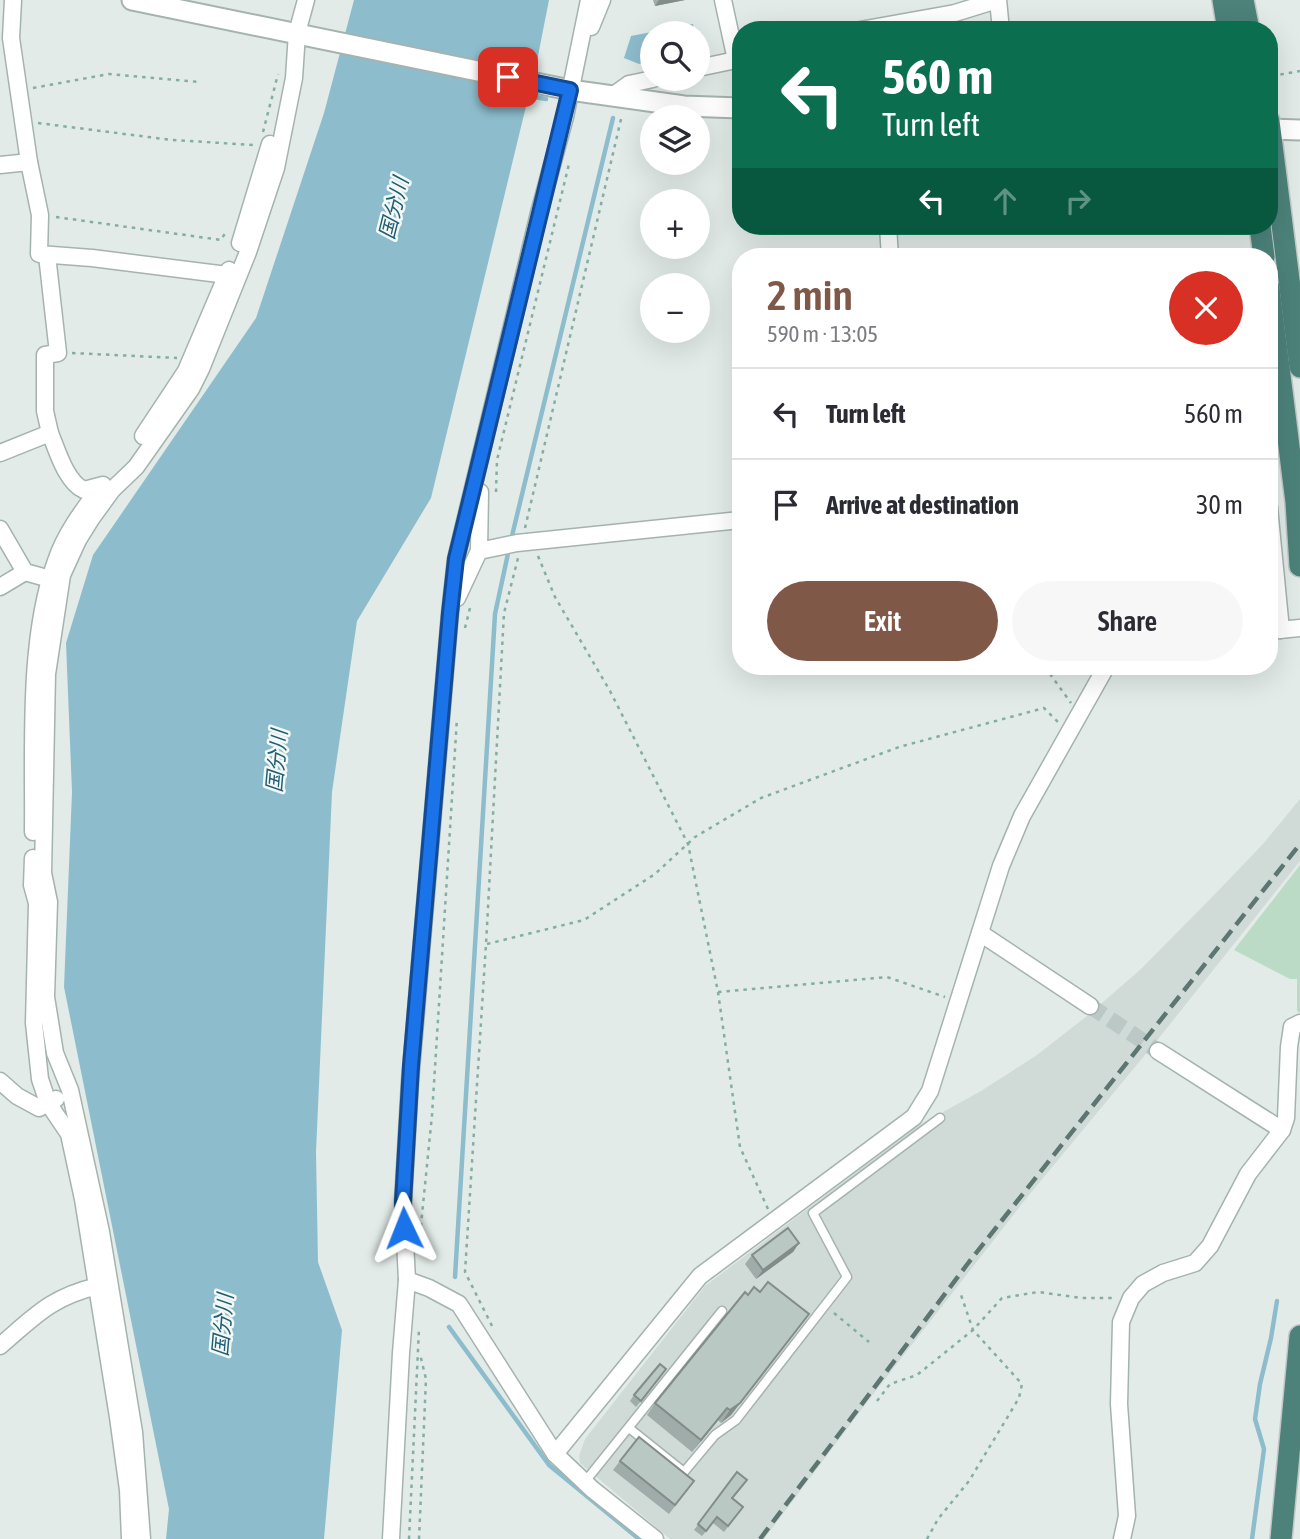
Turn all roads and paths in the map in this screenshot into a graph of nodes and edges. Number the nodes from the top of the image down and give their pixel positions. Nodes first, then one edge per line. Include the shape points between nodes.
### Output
1 (13, 0) edge
2 (132, 0) edge
3 (306, 0) edge
4 (589, 0) edge
5 (602, 0) edge
6 (723, 0) edge
7 (997, 0) edge
8 (1223, 0) edge
9 (1243, 0) edge
10 (910, 21) edge
11 (999, 21) edge
12 (1226, 21) edge
13 (1247, 21) edge
14 (732, 36) edge
15 (300, 40) junction
16 (579, 45) junction
17 (732, 61) edge
18 (710, 66) edge
19 (1300, 71) edge
20 (1278, 75) edge
21 (200, 82) dead end
22 (640, 82) edge
23 (564, 89) junction
24 (20, 90) junction
25 (611, 97) junction
26 (732, 108) edge
27 (622, 114) dead end
28 (24, 121) junction
29 (1278, 127) edge
30 (1300, 130) edge
31 (260, 146) dead end
32 (568, 153) dead end
33 (29, 162) junction
34 (0, 166) edge
35 (1278, 191) edge
36 (40, 215) junction
37 (247, 218) junction
38 (47, 255) junction
39 (241, 255) junction
40 (227, 275) junction
41 (1298, 335) edge
42 (58, 353) junction
43 (191, 359) junction
44 (1300, 367) edge
45 (1278, 387) edge
46 (50, 433) junction
47 (0, 453) edge
48 (481, 459) junction
49 (103, 484) junction
50 (495, 501) dead end
51 (732, 521) edge
52 (0, 529) edge
53 (524, 542) junction
54 (485, 550) junction
55 (1300, 566) edge
56 (26, 572) junction
57 (50, 579) junction
58 (0, 587) edge
59 (472, 598) dead end
60 (450, 613) junction
61 (1300, 628) edge
62 (464, 629) dead end
63 (1278, 631) edge
64 (1051, 675) edge
65 (1101, 675) edge
66 (458, 707) dead end
67 (1079, 715) junction
68 (1069, 732) junction
69 (688, 844) junction
70 (979, 933) junction
71 (486, 944) junction
72 (718, 992) junction
73 (958, 1002) junction
74 (1090, 1006) tunnel mouth
75 (1300, 1023) edge
76 (1158, 1051) tunnel mouth
77 (0, 1081) edge
78 (70, 1090) junction
79 (48, 1103) junction
80 (940, 1118) dead end
81 (1282, 1130) junction
82 (774, 1221) junction
83 (420, 1235) dead end
84 (407, 1280) junction
85 (98, 1286) junction
86 (960, 1292) dead end
87 (1131, 1298) junction
88 (824, 1306) junction
89 (722, 1311) dead end
90 (419, 1328) dead end
91 (494, 1330) dead end
92 (973, 1330) junction
93 (1300, 1336) edge
94 (869, 1342) dead end
95 (0, 1346) edge
96 (419, 1350) junction
97 (877, 1401) dead end
98 (629, 1428) junction
99 (555, 1454) junction
100 (584, 1483) junction
101 (1300, 1494) edge
102 (130, 1539) edge
103 (142, 1539) edge
104 (391, 1539) edge
105 (409, 1539) edge
106 (419, 1539) edge
107 (654, 1539) edge
108 (927, 1539) edge
109 (1122, 1539) edge
110 (1281, 1539) edge
111 (1295, 1539) edge

1 - 24 street via 11,38
2 - 15 street
3 - 15 street
4 - 16 street
5 - 16 street
6 - 14 street
7 - 10 street
7 - 11 street
8 - 12 highway
9 - 13 highway
15 - 23 street
15 - 37 street via 286,67 267,158
15 - 39 street via 276,168
16 - 23 street
17 - 18 street
19 - 20 path
21 - 24 path via 109,75
22 - 25 street
23 - 25 street
23 - 48 street
24 - 28 street
25 - 26 street
27 - 53 path
28 - 31 path
28 - 33 street
29 - 30 street
32 - 50 path via 569,166 497,460
33 - 34 street
33 - 36 street
35 - 41 highway
36 - 37 path via 221,240 231,223
36 - 38 street via 39,254
37 - 39 street
38 - 40 street
38 - 42 street
39 - 40 street
39 - 78 street via 191,389 136,467 106,498 62,575 47,674 43,873 48,902 46,997 55,1053
40 - 43 street
41 - 44 highway
42 - 43 path
42 - 46 street via 45,355 45,411
43 - 49 street via 125,463
45 - 55 highway via 1296,502
46 - 47 street
46 - 49 street via 78,488
48 - 54 street
48 - 60 street via 456,559
49 - 57 street via 73,527
51 - 53 street
52 - 56 street
53 - 54 street
53 - 69 path via 610,691
53 - 71 path via 504,613
54 - 60 street
56 - 57 street
56 - 58 street
57 - 79 street via 38,639 32,885 37,903 34,1023 40,1079
59 - 62 path
60 - 84 street via 410,1081 403,1202
61 - 63 street
64 - 67 path
65 - 67 street
66 - 83 path
67 - 68 street
68 - 69 path via 1044,708 899,747 761,798
68 - 70 street via 1022,816
69 - 71 path via 655,874 583,920
69 - 72 path
70 - 73 street
70 - 74 street
71 - 91 path via 464,1272
72 - 73 path via 887,977
72 - 82 path via 740,1147
73 - 82 street via 930,1091 914,1117
75 - 81 street via 1292,1027
76 - 81 street
77 - 79 street via 39,1108
78 - 79 street
78 - 103 street via 121,1348 134,1432
79 - 85 street via 69,1134
80 - 88 lane via 813,1213 848,1277
81 - 87 street via 1248,1174 1210,1246 1195,1263 1143,1284
82 - 99 street via 700,1276
84 - 99 street via 459,1304
84 - 104 street
85 - 95 street via 53,1301
85 - 102 street via 128,1490
86 - 92 path
87 - 92 path via 1038,1292 1002,1298
87 - 109 street via 1121,1322 1119,1404 1127,1516
88 - 94 path
88 - 98 lane via 736,1420 715,1435 684,1472
89 - 98 lane
90 - 96 path
92 - 97 path via 917,1375 890,1384
92 - 108 path via 1022,1384 1019,1398
93 - 110 highway
96 - 105 path
96 - 106 path via 426,1379
98 - 100 lane
99 - 100 street
100 - 107 street
101 - 111 highway

